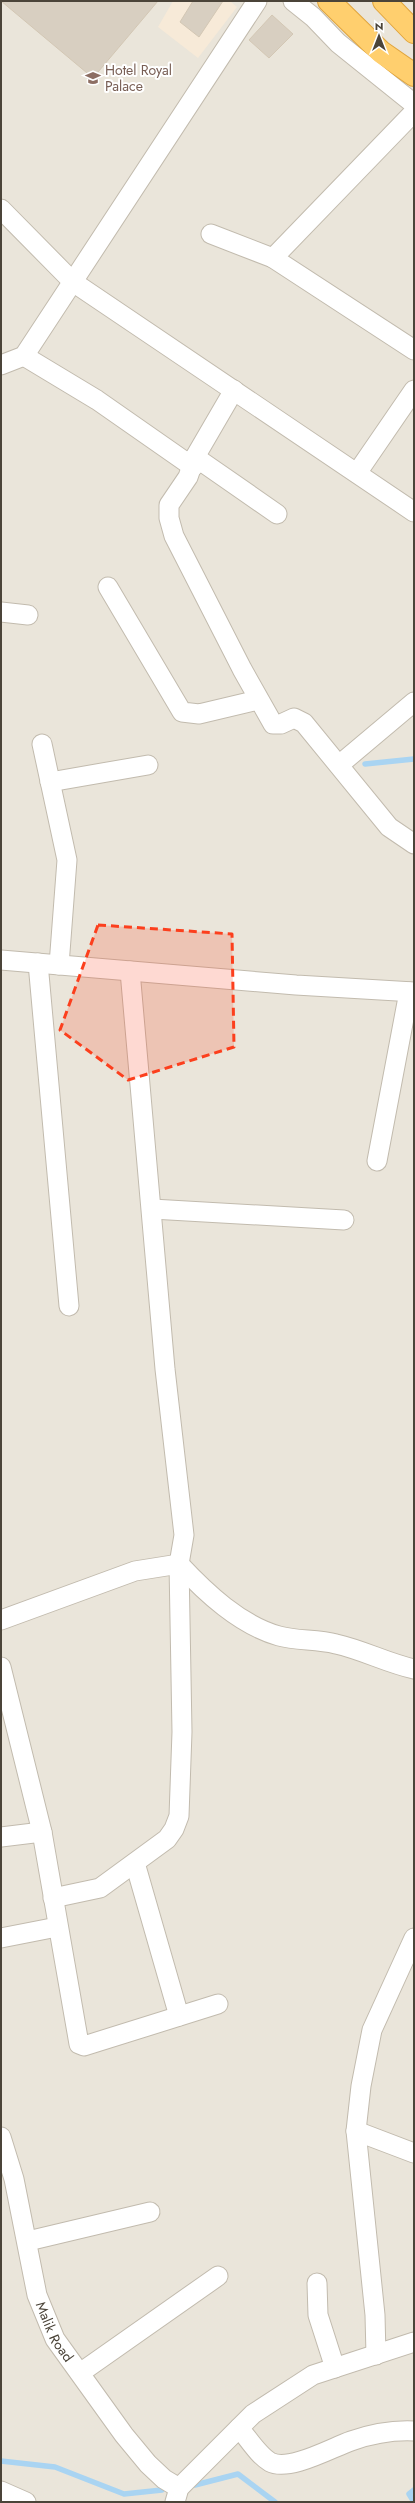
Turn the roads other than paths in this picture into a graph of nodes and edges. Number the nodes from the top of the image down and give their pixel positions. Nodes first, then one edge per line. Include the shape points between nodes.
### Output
1 (256, 1) edge
2 (293, 1) edge
3 (329, 1) edge
4 (384, 1) edge
5 (414, 32) edge
6 (414, 75) edge
7 (414, 104) edge
8 (414, 112) edge
9 (1, 209) edge
10 (211, 234) dead end
11 (273, 258) junction
12 (73, 282) junction
13 (414, 350) edge
14 (24, 356) junction
15 (1, 365) edge
16 (234, 390) junction
17 (414, 390) edge
18 (194, 462) junction
19 (358, 473) junction
20 (414, 512) edge
21 (277, 514) dead end
22 (108, 587) dead end
23 (1, 612) edge
24 (28, 615) dead end
25 (258, 700) junction
26 (414, 702) edge
27 (42, 744) dead end
28 (148, 765) dead end
29 (339, 765) junction
30 (50, 782) junction
31 (414, 844) edge
32 (1, 960) edge
33 (38, 963) junction
34 (59, 965) junction
35 (130, 971) junction
36 (412, 992) edge
37 (377, 1161) dead end
38 (152, 1209) junction
39 (344, 1220) dead end
40 (69, 1306) dead end
41 (180, 1564) junction
42 (1, 1620) edge
43 (1, 1668) edge
44 (414, 1669) edge
45 (42, 1832) junction
46 (1, 1837) edge
47 (135, 1863) junction
48 (53, 1898) junction
49 (57, 1928) junction
50 (1, 1938) edge
51 (414, 1938) edge
52 (218, 2004) dead end
53 (179, 2016) junction
54 (356, 2131) junction
55 (1, 2137) edge
56 (414, 2153) edge
57 (150, 2212) dead end
58 (28, 2242) junction
59 (218, 2276) dead end
60 (317, 2283) dead end
61 (414, 2342) edge
62 (376, 2355) junction
63 (334, 2368) junction
64 (80, 2373) junction
65 (239, 2428) junction
66 (414, 2431) edge
67 (1, 2491) edge
68 (174, 2497) edge
69 (26, 2502) edge

1 - 12 street
2 - 7 street via 338,43
3 - 6 highway via 381,52
4 - 5 highway
8 - 11 street
9 - 12 street
10 - 11 street
11 - 13 street
12 - 14 street
12 - 16 street
14 - 15 street
14 - 18 street
16 - 18 street
16 - 19 street
17 - 19 street
18 - 21 street
18 - 25 street via 169,505 170,524
19 - 20 street
22 - 25 street via 182,712 199,714
23 - 24 street
25 - 29 street via 273,724 281,724 294,718 304,723
26 - 29 street
27 - 30 street
28 - 30 street
29 - 31 street via 389,827
30 - 34 street via 67,860
32 - 33 street
33 - 34 street
33 - 40 street
34 - 35 street
35 - 36 street
35 - 38 street
36 - 37 street
38 - 39 street
38 - 41 street via 165,1369 184,1536
41 - 42 street via 135,1571
41 - 44 street via 194,1581 254,1628 281,1637 337,1644
41 - 47 street via 182,1732 179,1816 167,1839
43 - 45 street
45 - 46 street
45 - 48 street
47 - 48 street via 100,1888
47 - 53 street
48 - 49 street
49 - 50 street
49 - 53 street via 79,2044 84,2046
51 - 54 street via 372,2030 361,2086
52 - 53 street
54 - 56 street
54 - 62 street via 375,2315
55 - 58 street, Malik Road via 14,2179
57 - 58 street
58 - 64 street, Malik Road via 37,2295 55,2339
59 - 64 street
60 - 63 street via 318,2315
61 - 62 street
62 - 63 street
63 - 65 street via 313,2376 253,2414
64 - 68 street, Malik Road via 124,2436 164,2479
65 - 66 street via 269,2461 279,2465 293,2463 375,2434
65 - 68 street
67 - 69 street

